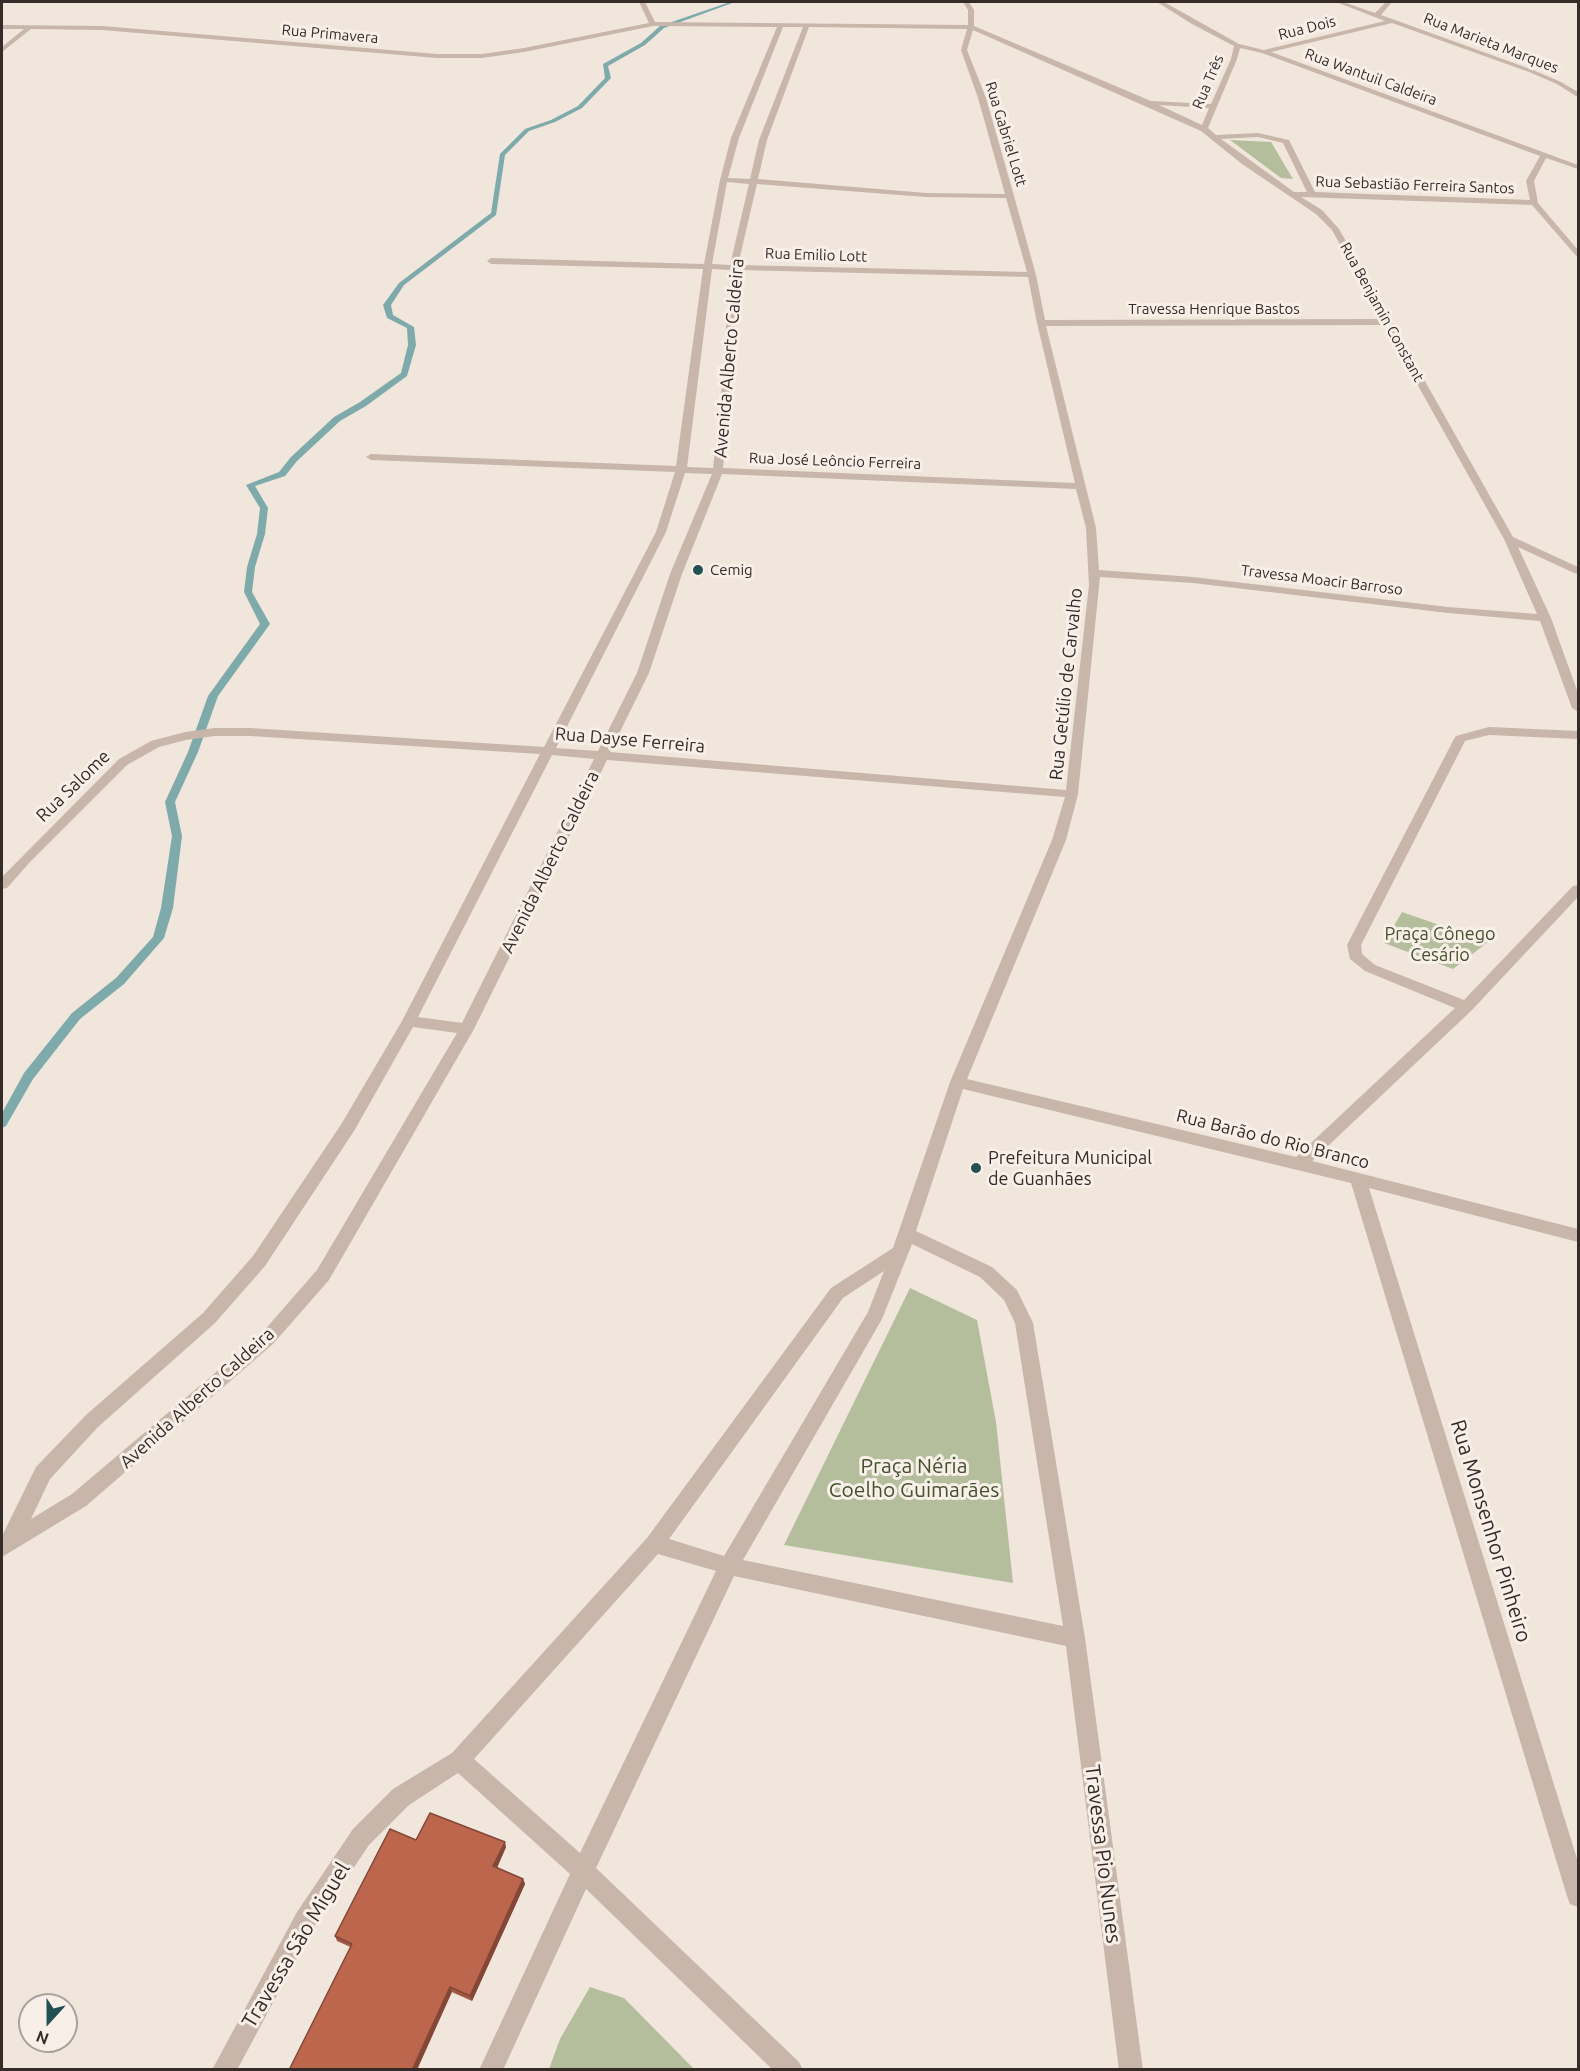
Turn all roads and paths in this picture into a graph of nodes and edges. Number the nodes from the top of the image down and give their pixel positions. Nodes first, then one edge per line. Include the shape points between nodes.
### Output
1 (642, 2) edge
2 (966, 2) edge
3 (1160, 2) edge
4 (1339, 2) edge
5 (1389, 2) edge
6 (1377, 15) junction
7 (1392, 21) junction
8 (655, 24) junction
9 (781, 25) junction
10 (807, 25) junction
11 (2, 27) edge
12 (971, 27) junction
13 (29, 28) junction
14 (1237, 45) junction
15 (2, 50) edge
16 (1264, 52) junction
17 (1578, 95) edge
18 (1146, 102) junction
19 (1213, 106) junction
20 (1204, 129) junction
21 (1213, 136) junction
22 (1544, 155) junction
23 (1578, 167) edge
24 (724, 180) junction
25 (754, 181) junction
26 (1295, 194) junction
27 (1312, 195) junction
28 (1010, 196) junction
29 (1534, 203) junction
30 (1578, 255) edge
31 (491, 261) dead end
32 (708, 265) junction
33 (734, 266) junction
34 (1032, 275) junction
35 (1388, 322) junction
36 (1041, 323) junction
37 (371, 457) dead end
38 (681, 470) junction
39 (718, 471) junction
40 (1081, 486) junction
41 (1509, 539) junction
42 (1578, 571) edge
43 (1094, 573) junction
44 (1545, 618) junction
45 (1578, 708) edge
46 (1578, 735) edge
47 (184, 736) joint
48 (548, 751) junction
49 (603, 756) junction
50 (1072, 794) junction
51 (2, 885) edge
52 (1578, 889) edge
53 (1466, 1007) junction
54 (409, 1021) junction
55 (468, 1029) junction
56 (958, 1082) junction
57 (1299, 1164) junction
58 (1358, 1180) junction
59 (907, 1234) junction
60 (1578, 1235) edge
61 (899, 1253) junction
62 (6, 1544) edge
63 (654, 1544) junction
64 (729, 1566) junction
65 (1075, 1638) junction
66 (459, 1760) junction
67 (583, 1871) junction
68 (1578, 1896) edge
69 (224, 2070) edge
70 (491, 2070) edge
71 (791, 2070) edge
72 (1131, 2070) edge

1 - 8 street
2 - 12 street, Rua Gabriel Lott via 971,10
3 - 14 street, Rua Wantuil Caldeira
4 - 6 street, Rua Marieta Marques
5 - 6 street
6 - 7 street, Rua Marieta Marques
7 - 16 street, Rua Dois
7 - 17 street, Rua Marieta Marques via 1531,71
8 - 9 street, Rua Primavera
8 - 13 street, Rua Primavera via 482,56 347,50 162,32
9 - 10 street, Rua Primavera
9 - 24 street, Avenida Alberto Caldeira via 735,138
10 - 12 street, Rua Primavera
10 - 25 street, Avenida Alberto Caldeira via 763,140
11 - 13 street, Rua Primavera
12 - 18 street, Rua Benjamin Constant
12 - 28 street, Rua Gabriel Lott via 964,50
13 - 15 street
14 - 16 street, Rua Wantuil Caldeira
14 - 19 street, Rua Três
16 - 22 street, Rua Wantuil Caldeira
18 - 19 street
18 - 20 street, Rua Benjamin Constant
19 - 20 street, Rua Três
20 - 21 street, Rua Benjamin Constant
21 - 26 street, Rua Benjamin Constant
21 - 27 street via 1258,135 1286,142
22 - 23 street, Rua Wantuil Caldeira
22 - 29 street via 1530,181
24 - 25 street
24 - 32 street, Avenida Alberto Caldeira
25 - 28 street via 926,195
25 - 33 street, Avenida Alberto Caldeira
26 - 27 street, Rua Sebastião Ferreira Santos
26 - 35 street, Rua Benjamin Constant via 1335,229
27 - 29 street, Rua Sebastião Ferreira Santos
28 - 34 street, Rua Gabriel Lott
29 - 30 street
31 - 32 street, Rua Emilio Lott
32 - 33 street, Rua Emilio Lott
32 - 38 street, Avenida Alberto Caldeira
33 - 34 street, Rua Emilio Lott
33 - 39 street, Avenida Alberto Caldeira
34 - 36 street, Rua Getúlio de Carvalho
35 - 36 street, Travessa Henrique Bastos
35 - 41 street, Rua Benjamin Constant
36 - 40 street, Rua Getúlio de Carvalho
37 - 38 street, Rua José Leôncio Ferreira
38 - 39 street, Rua José Leôncio Ferreira
38 - 48 street, Avenida Alberto Caldeira via 660,532
39 - 40 street, Rua José Leôncio Ferreira
39 - 49 street, Avenida Alberto Caldeira via 676,574 643,673
40 - 43 street, Rua Getúlio de Carvalho via 1091,528
41 - 42 street
41 - 44 street, Rua Benjamin Constant
43 - 44 street, Travessa Moacir Barroso
43 - 50 street, Rua Getúlio de Carvalho
44 - 45 street, Rua Benjamin Constant
46 - 53 street via 1489,731 1460,739 1354,945 1355,956 1370,968
47 - 48 street, Rua Dayse Ferreira via 250,732
47 - 51 street, Rua Salome via 154,744 123,762
48 - 49 street, Rua Dayse Ferreira
48 - 54 street, Avenida Alberto Caldeira
49 - 50 street, Rua Dayse Ferreira
49 - 55 street, Avenida Alberto Caldeira
50 - 56 street, Rua Getúlio de Carvalho via 1059,840
52 - 53 street
53 - 57 street
54 - 55 street
54 - 62 street, Avenida Alberto Caldeira via 348,1127 259,1261 209,1318 92,1421 43,1473
55 - 62 street, Avenida Alberto Caldeira via 323,1275 274,1331 79,1500
56 - 57 street, Rua Barão do Rio Branco
56 - 59 street
57 - 58 street, Rua Barão do Rio Branco
58 - 60 street, Rua Barão do Rio Branco
58 - 68 street, Rua Monsenhor Pinheiro
59 - 61 street
59 - 65 street via 986,1272 1011,1295 1024,1323
61 - 63 street via 837,1293
61 - 64 street via 876,1314
63 - 64 street
63 - 66 street
64 - 65 street
64 - 67 street
65 - 72 street, Travessa Pio Nunes
66 - 67 street
66 - 69 street, Travessa São Miguel via 401,1797 361,1837 305,1920
67 - 70 street
67 - 71 street

